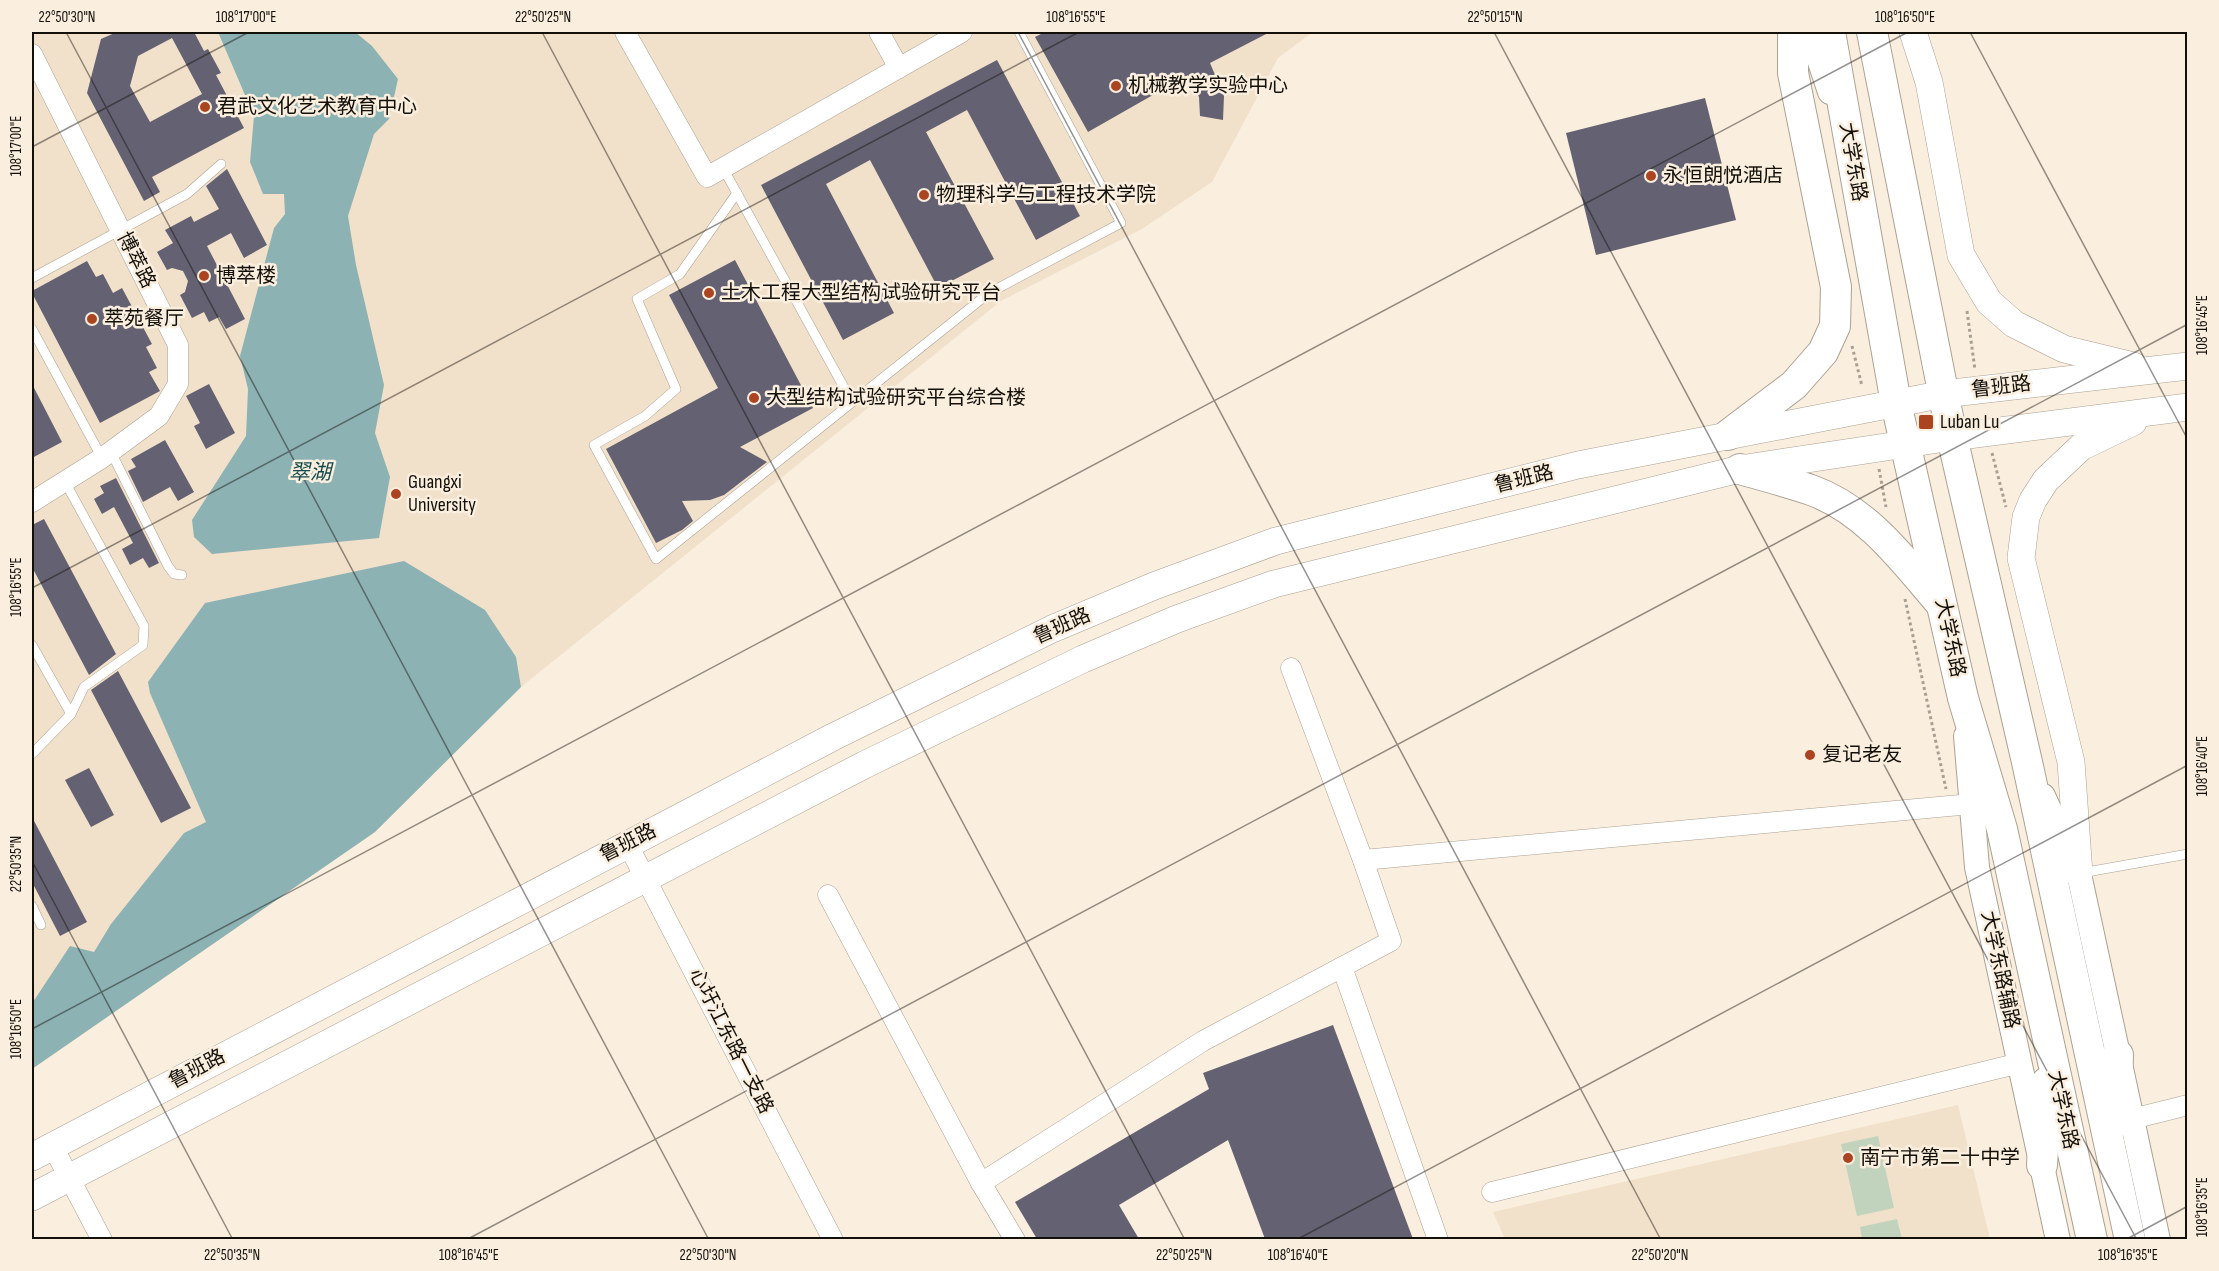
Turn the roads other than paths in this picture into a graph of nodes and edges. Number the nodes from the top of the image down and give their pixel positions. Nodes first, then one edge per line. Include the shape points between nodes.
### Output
1 (625, 32) edge
2 (879, 32) edge
3 (962, 32) edge
4 (1019, 32) edge
5 (1793, 32) edge
6 (1810, 32) edge
7 (1830, 32) edge
8 (1872, 32) edge
9 (1888, 32) edge
10 (1913, 32) edge
11 (32, 54) edge
12 (899, 68) junction
13 (1895, 147) junction
14 (1851, 153) junction
15 (221, 164) dead end
16 (723, 167) junction
17 (737, 193) junction
18 (121, 230) junction
19 (32, 278) edge
20 (32, 329) edge
21 (2187, 366) edge
22 (2153, 370) junction
23 (1944, 394) junction
24 (852, 402) junction
25 (1896, 403) junction
26 (2187, 407) edge
27 (2157, 411) junction
28 (1728, 435) junction
29 (1952, 437) junction
30 (1905, 444) junction
31 (107, 455) junction
32 (1740, 470) junction
33 (65, 482) junction
34 (32, 502) edge
35 (182, 575) dead end
36 (1944, 609) junction
37 (32, 645) edge
38 (1291, 668) dead end
39 (1964, 698) junction
40 (70, 714) junction
41 (32, 754) edge
42 (2027, 762) junction
43 (1960, 805) junction
44 (627, 843) junction
45 (2187, 854) edge
46 (1363, 860) junction
47 (2079, 874) junction
48 (647, 878) junction
49 (828, 895) dead end
50 (32, 906) edge
51 (41, 926) dead end
52 (1342, 967) junction
53 (2049, 1046) junction
54 (2118, 1055) junction
55 (2020, 1063) junction
56 (2187, 1105) edge
57 (2132, 1119) junction
58 (42, 1151) edge
59 (2042, 1165) junction
60 (2115, 1170) junction
61 (69, 1177) junction
62 (981, 1183) junction
63 (1492, 1192) dead end
64 (32, 1197) edge
65 (102, 1239) edge
66 (832, 1239) edge
67 (1015, 1239) edge
68 (1438, 1239) edge
69 (2058, 1239) edge
70 (2092, 1239) edge
71 (2130, 1239) edge
72 (2158, 1239) edge

1 - 16 street via 707,177
2 - 12 street
3 - 12 street
4 - 24 lane via 1121,223 989,293
5 - 28 main road via 1793,73 1836,287 1835,326 1823,352 1794,385
6 - 14 street
7 - 14 main road, 大学东路
8 - 13 main road, 大学东路
9 - 13 street
10 - 22 main road via 1929,82 1961,255 1989,302 2014,324 2064,348
11 - 18 street, 博萃路
12 - 16 street
13 - 23 main road, 大学东路
14 - 25 main road, 大学东路
15 - 18 lane via 187,194
16 - 17 lane
17 - 24 lane
17 - 24 lane via 680,274 637,299 676,389 645,416 594,445 656,559
18 - 19 lane
18 - 31 street, 博萃路 via 178,345 178,384 159,416
20 - 31 lane
21 - 22 main road, 鲁班路
22 - 23 main road, 鲁班路
23 - 25 main road, 鲁班路
23 - 29 main road, 大学东路
25 - 28 main road, 鲁班路
25 - 30 main road, 大学东路
26 - 27 main road, 鲁班路
27 - 29 main road, 鲁班路
27 - 47 main road via 2080,447 2046,480 2026,518 2021,558 2072,762
28 - 44 main road, 鲁班路 via 1578,465 1276,541 1154,586 1052,629
29 - 30 main road, 鲁班路
29 - 42 main road, 大学东路
30 - 32 main road, 鲁班路
30 - 36 main road, 大学东路
31 - 33 street, 博萃路
31 - 35 lane via 168,566 174,574
32 - 36 main road via 1813,490 1857,515 1894,549
32 - 48 main road, 鲁班路 via 1274,584 1177,619 1083,659 885,755
33 - 34 street, 博萃路
33 - 40 lane via 144,626 143,645 84,687
36 - 39 main road, 大学东路
37 - 40 lane
38 - 46 street
39 - 43 street, 大学东路辅路
39 - 53 main road, 大学东路 via 2002,829
40 - 41 lane
42 - 47 street
42 - 60 main road, 大学东路
43 - 46 street
43 - 55 street, 大学东路辅路
44 - 48 street, 心圩江东路一支路
44 - 58 main road, 鲁班路
45 - 47 lane
46 - 52 street via 1391,941
47 - 54 street
48 - 61 main road, 鲁班路
48 - 66 street, 心圩江东路一支路
49 - 62 street
50 - 51 lane
52 - 62 street via 1203,1041
52 - 68 street
53 - 59 main road
53 - 70 main road, 大学东路
54 - 57 street
54 - 60 main road
55 - 59 street, 大学东路辅路
55 - 63 street
56 - 57 street
57 - 72 street
58 - 61 street
59 - 69 street, 大学东路辅路
60 - 71 main road, 大学东路
61 - 64 main road, 鲁班路
61 - 65 street
62 - 67 street

